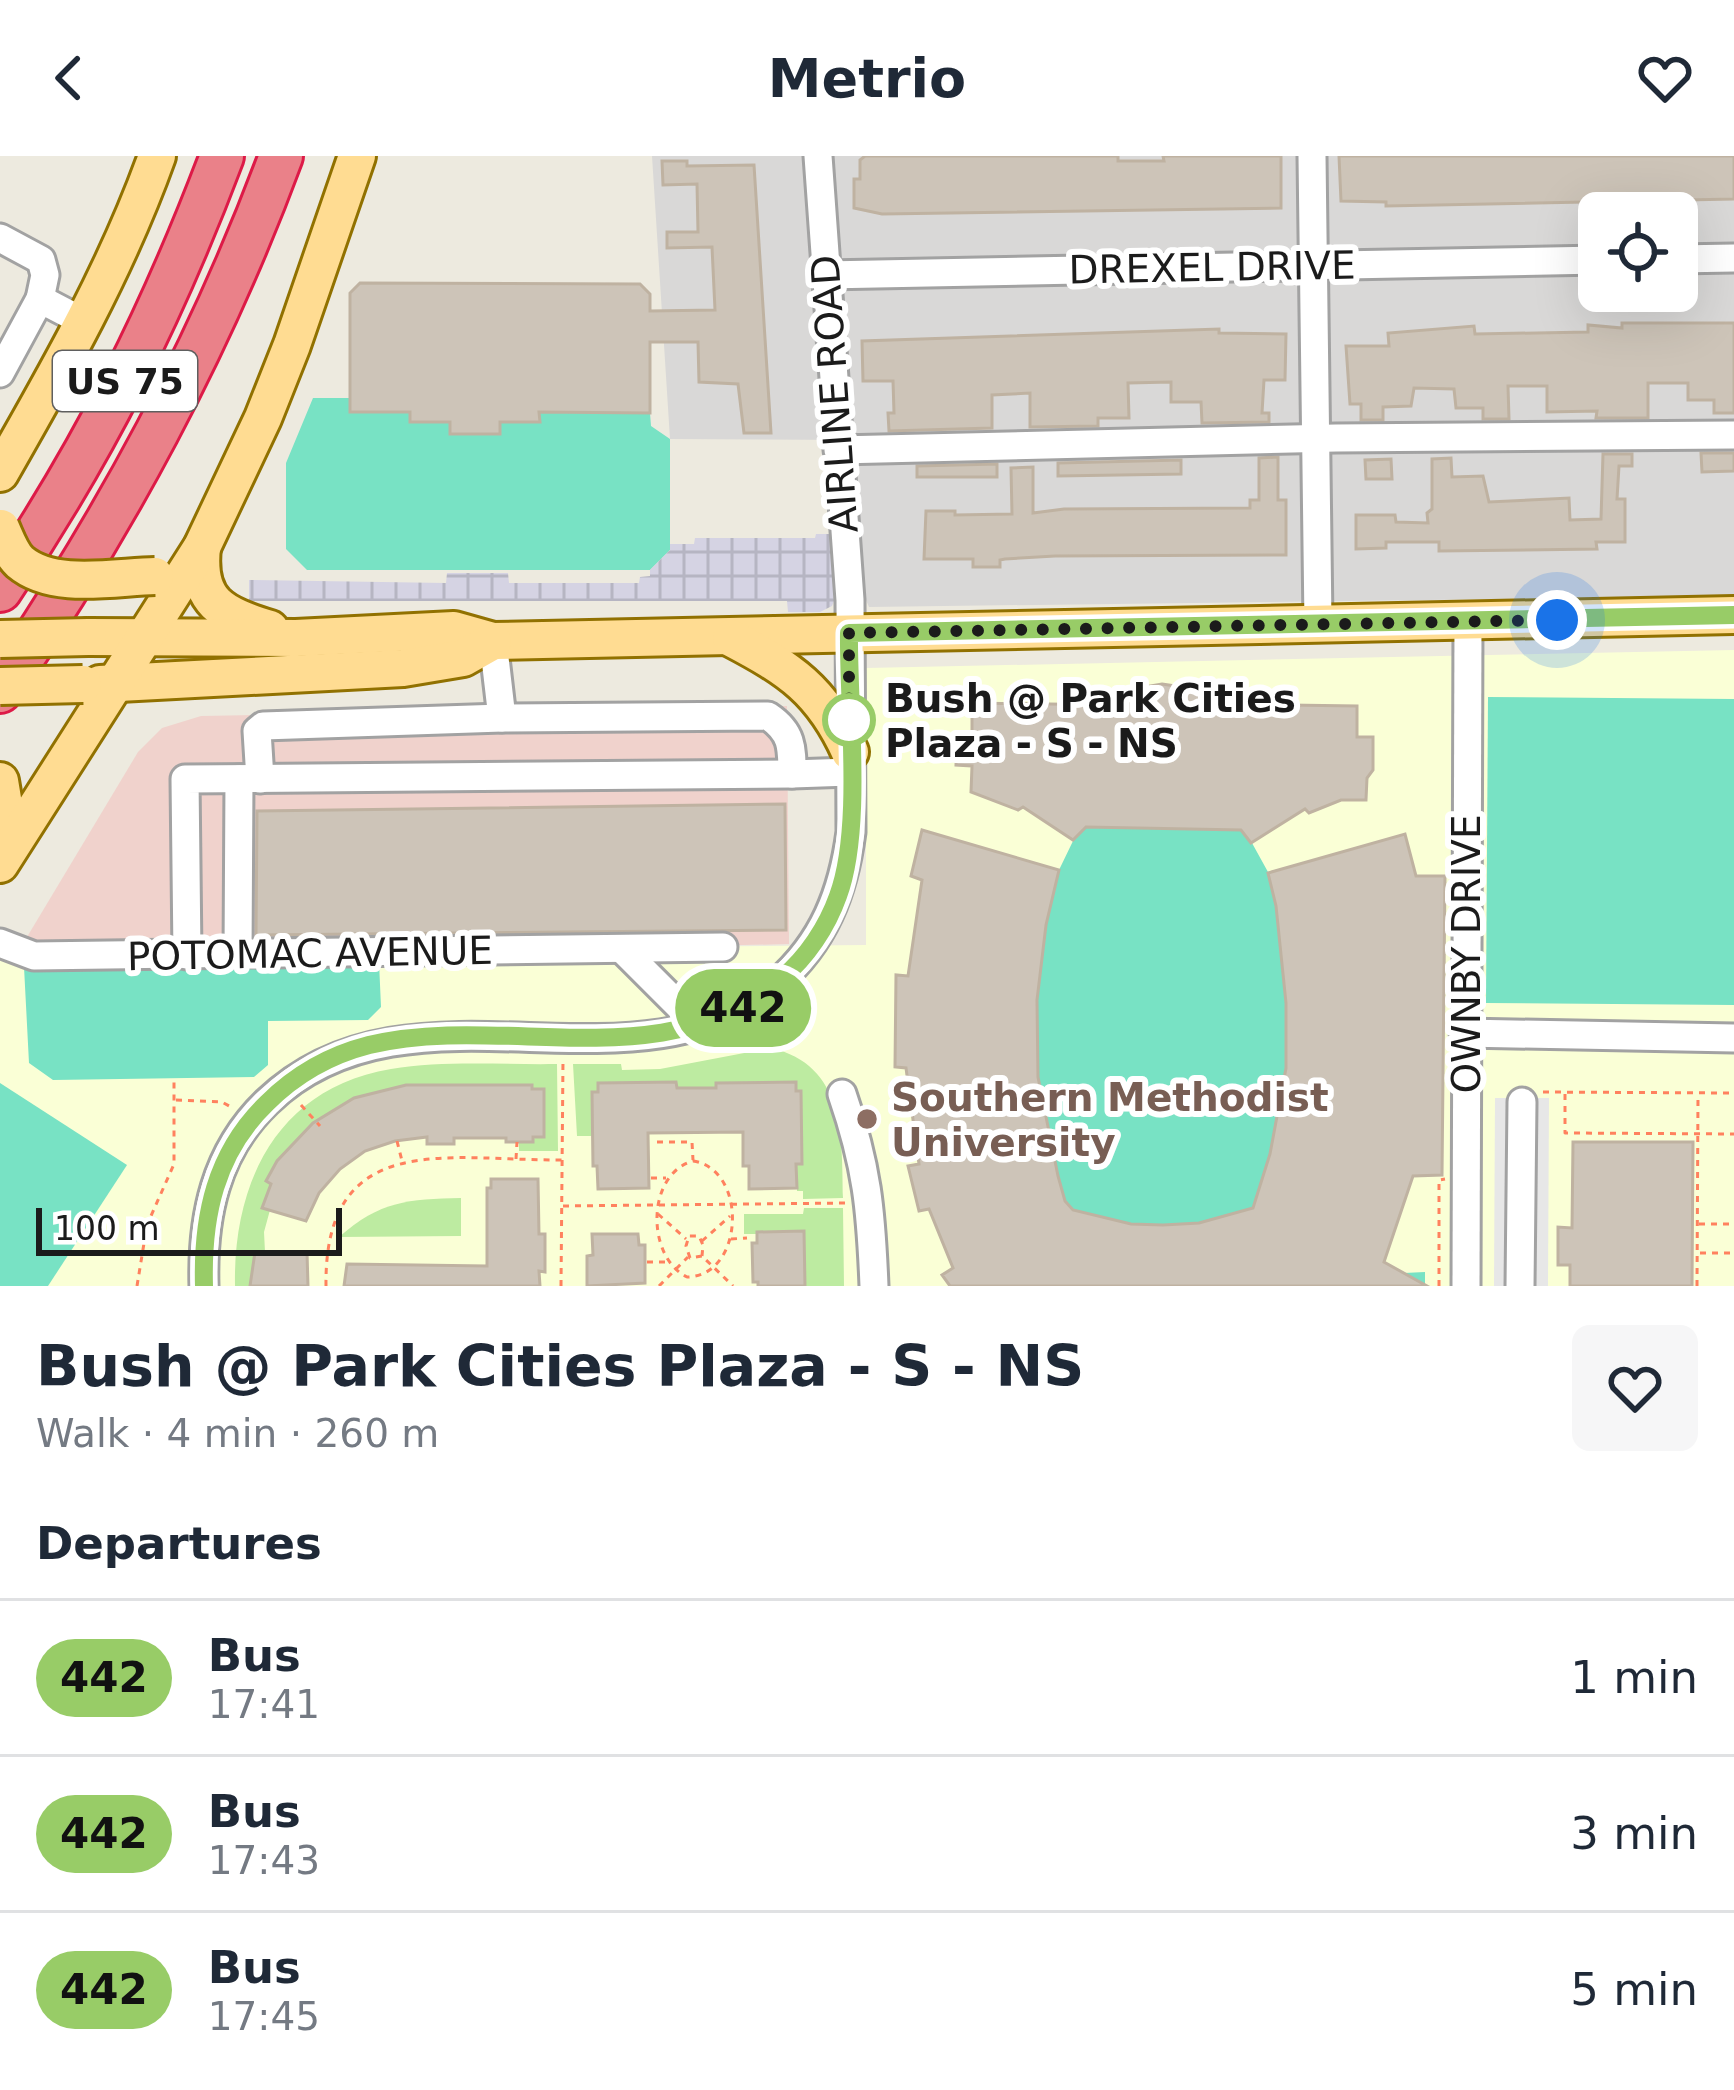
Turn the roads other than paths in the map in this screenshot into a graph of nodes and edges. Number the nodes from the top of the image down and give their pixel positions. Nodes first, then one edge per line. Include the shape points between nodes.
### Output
1 (157, 156) edge
2 (222, 156) edge
3 (281, 156) edge
4 (357, 156) edge
5 (818, 156) edge
6 (1312, 156) edge
7 (0, 238) edge
8 (1734, 258) edge
9 (1698, 259) edge
10 (1578, 260) edge
11 (1313, 265) junction
12 (825, 275) junction
13 (40, 299) junction
14 (84, 322) junction
15 (3, 363) edge
16 (1734, 435) edge
17 (1316, 439) junction
18 (838, 450) junction
19 (0, 473) edge
20 (0, 518) edge
21 (1, 528) edge
22 (202, 547) junction
23 (0, 590) edge
24 (1734, 615) edge
25 (1468, 622) junction
26 (1318, 623) junction
27 (849, 633) junction
28 (728, 636) junction
29 (145, 637) junction
30 (296, 638) junction
31 (0, 639) edge
32 (493, 641) junction
33 (100, 684) junction
34 (0, 688) edge
35 (502, 718) junction
36 (850, 762) junction
37 (792, 774) junction
38 (250, 779) junction
39 (3, 799) edge
40 (237, 855) junction
41 (1, 863) edge
42 (244, 922) junction
43 (0, 944) edge
44 (723, 947) dead end
45 (622, 949) junction
46 (187, 955) junction
47 (700, 1027) junction
48 (1464, 1033) junction
49 (1734, 1038) edge
50 (842, 1094) dead end
51 (1533, 1097) road end
52 (1467, 1239) junction
53 (1521, 1240) junction
54 (204, 1286) edge
55 (874, 1286) edge
56 (1466, 1286) edge
57 (1520, 1286) edge

1 - 14 main road
2 - 23 highway, US 75 via 154,325 60,499
3 - 34 highway, US 75 via 167,419 93,550
4 - 22 main road via 270,400
5 - 12 street, AIRLINE ROAD
6 - 11 street
7 - 13 street via 40,260
8 - 9 street
10 - 11 street, DREXEL DRIVE
11 - 12 street, DREXEL DRIVE
11 - 17 street
12 - 18 street, AIRLINE ROAD
13 - 14 street
13 - 15 street
14 - 19 main road
16 - 17 street
17 - 18 street
17 - 26 street
18 - 27 street, AIRLINE ROAD
20 - 21 main road
21 - 22 main road, bridge via 16,559 58,578 154,576
22 - 29 main road
22 - 30 main road via 199,574 218,607
24 - 25 main road
25 - 26 main road
25 - 48 street, OWNBY DRIVE
26 - 27 main road
27 - 28 main road
27 - 36 street, AIRLINE ROAD
28 - 32 main road
28 - 36 main road via 816,693
29 - 30 main road
29 - 31 main road, bridge
29 - 33 main road
30 - 32 main road via 454,630
32 - 33 main road via 463,658 403,668
32 - 35 street
33 - 34 main road, bridge
33 - 41 main road via 85,728
35 - 37 street via 768,716 785,728
35 - 38 street via 263,726
36 - 37 street
36 - 47 street, AIRLINE ROAD via 846,869 824,926 768,991
37 - 38 street
38 - 40 street
38 - 46 street via 185,779
39 - 41 main road
40 - 42 street
40 - 42 street
42 - 45 street, POTOMAC AVENUE
42 - 46 street, POTOMAC AVENUE
43 - 46 street, POTOMAC AVENUE via 34,956
44 - 45 street, POTOMAC AVENUE
45 - 47 street
47 - 54 street, AIRLINE ROAD via 386,1042 316,1065 254,1115 224,1162 205,1223
48 - 49 street
48 - 52 street, OWNBY DRIVE
50 - 55 street via 862,1152
51 - 53 street
52 - 53 street
52 - 56 street, OWNBY DRIVE
53 - 57 street

